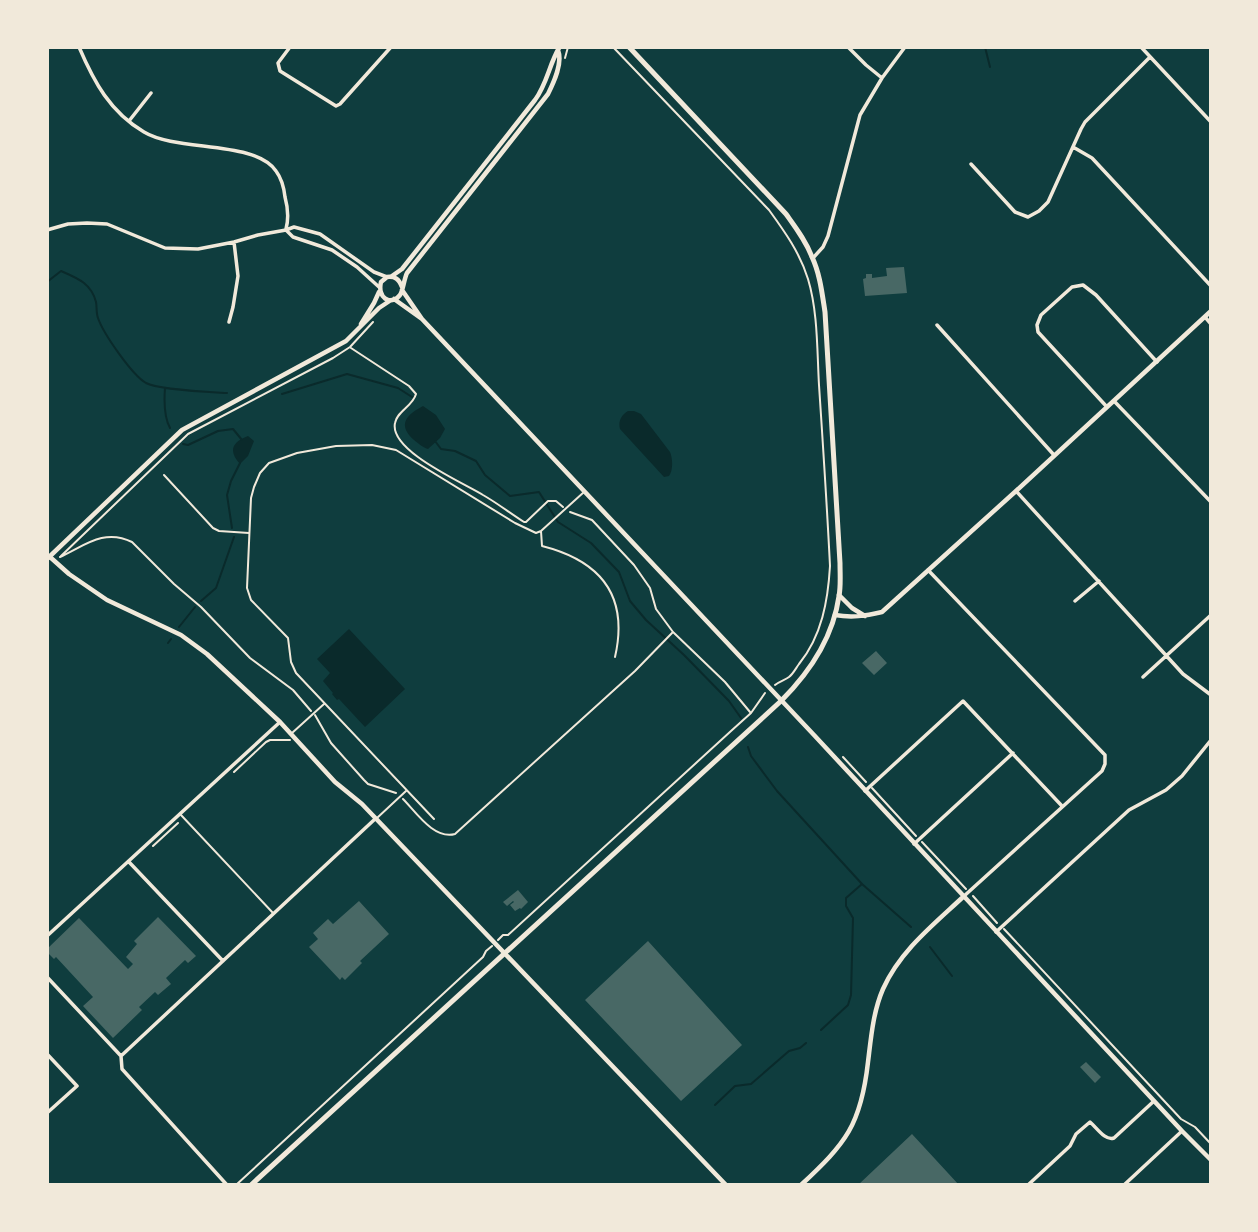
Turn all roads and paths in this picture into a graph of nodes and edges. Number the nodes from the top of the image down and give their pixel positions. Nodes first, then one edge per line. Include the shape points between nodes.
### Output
1 (79, 47) edge
2 (290, 47) edge
3 (391, 47) edge
4 (614, 47) edge
5 (629, 47) edge
6 (848, 47) edge
7 (905, 47) edge
8 (1141, 47) edge
9 (559, 48) edge
10 (1150, 57) junction
11 (882, 78) junction
12 (150, 93) dead end
13 (130, 121) junction
14 (1211, 122) edge
15 (1073, 147) junction
16 (971, 164) dead end
17 (47, 230) edge
18 (286, 230) junction
19 (234, 242) junction
20 (813, 258) junction
21 (389, 276) junction
22 (1211, 286) edge
23 (379, 289) junction
24 (402, 289) junction
25 (392, 300) junction
26 (1211, 311) edge
27 (1205, 317) junction
28 (376, 319) dead end
29 (422, 319) junction
30 (229, 322) dead end
31 (1211, 324) edge
32 (937, 325) dead end
33 (359, 328) junction
34 (350, 347) junction
35 (1157, 362) junction
36 (1114, 401) junction
37 (1107, 407) junction
38 (1054, 455) junction
39 (164, 475) dead end
40 (1016, 491) junction
41 (585, 492) junction
42 (1211, 502) edge
43 (564, 510) junction
44 (541, 531) junction
45 (250, 534) junction
46 (48, 558) edge
47 (929, 570) junction
48 (1099, 581) junction
49 (839, 595) junction
50 (1075, 601) dead end
51 (835, 615) junction
52 (1211, 615) edge
53 (865, 616) junction
54 (673, 632) junction
55 (1166, 656) junction
56 (615, 657) dead end
57 (1143, 677) dead end
58 (777, 683) dead end
59 (764, 694) dead end
60 (1211, 695) edge
61 (781, 701) junction
62 (325, 703) junction
63 (313, 713) junction
64 (751, 713) junction
65 (280, 722) junction
66 (291, 737) junction
67 (1211, 740) edge
68 (1013, 753) junction
69 (843, 757) dead end
70 (230, 774) dead end
71 (866, 782) dead end
72 (407, 790) junction
73 (865, 791) junction
74 (875, 792) dead end
75 (396, 793) dead end
76 (404, 799) dead end
77 (1062, 806) junction
78 (180, 814) junction
79 (375, 819) junction
80 (434, 819) dead end
81 (178, 823) dead end
82 (914, 834) dead end
83 (914, 844) junction
84 (924, 844) dead end
85 (148, 848) dead end
86 (128, 862) junction
87 (965, 888) dead end
88 (973, 896) dead end
89 (963, 897) junction
90 (274, 914) junction
91 (997, 922) dead end
92 (1006, 931) dead end
93 (996, 932) junction
94 (47, 936) edge
95 (500, 938) dead end
96 (488, 949) dead end
97 (504, 953) junction
98 (223, 961) junction
99 (47, 976) edge
100 (47, 1054) edge
101 (121, 1056) junction
102 (1154, 1101) junction
103 (47, 1113) edge
104 (1182, 1131) junction
105 (1211, 1144) edge
106 (1211, 1160) edge
107 (227, 1185) edge
108 (236, 1185) edge
109 (251, 1185) edge
110 (726, 1185) edge
111 (801, 1185) edge
112 (1028, 1185) edge
113 (1124, 1185) edge

1 - 13 street via 98,87
2 - 3 street via 278,63 283,75 336,106
4 - 58 path via 769,210 786,232 809,281 818,362 829,589 817,634 804,658 789,677
5 - 20 main road via 786,214
6 - 11 street
7 - 11 street
8 - 10 street
9 - 21 street via 535,100 402,269
9 - 24 street via 561,56 548,94 407,273
10 - 14 street
10 - 15 street via 1092,114
11 - 20 street via 860,115 828,236
12 - 13 street
13 - 18 street via 145,133 168,141 233,151 270,164 283,186
15 - 16 street via 1048,202 1028,217 1015,212
15 - 22 street via 1091,158
17 - 19 street via 68,224 107,224 164,248 198,249
18 - 19 street
18 - 21 street via 294,227 320,234 374,272
18 - 23 street via 293,237 332,250
19 - 30 street via 237,276
20 - 49 main road via 827,336
21 - 23 street
21 - 24 street via 397,279
23 - 25 street via 384,298
23 - 33 street
24 - 25 street
24 - 29 street
25 - 29 street
25 - 33 street
26 - 27 street
27 - 31 street
27 - 35 street
28 - 34 path
29 - 41 street
32 - 38 street
33 - 46 street via 336,348 181,430
34 - 43 path via 415,392 394,426 405,447 523,522 547,502 556,501
34 - 63 path via 188,434 60,557 99,538 132,542
35 - 36 street
35 - 37 street via 1096,295 1083,285 1072,287 1041,315 1038,332
36 - 37 street
36 - 42 street
37 - 38 street
38 - 40 street
39 - 45 lane via 213,527
40 - 47 street
40 - 48 street
41 - 43 lane
41 - 61 street
43 - 44 lane
43 - 54 path via 592,520 634,565
44 - 45 lane via 514,523 396,450 372,445 336,446 269,463 251,498
44 - 56 lane via 542,546 575,556 603,580 619,618
45 - 62 lane via 247,588 251,600 288,638 293,669
46 - 65 street via 107,600 181,635
47 - 53 street via 882,612
47 - 77 street via 1105,755 1102,771
48 - 50 street
48 - 55 street
49 - 51 main road
49 - 53 street
51 - 53 street
51 - 61 main road via 813,664
52 - 55 street
54 - 64 path
54 - 76 path via 455,834 434,830
55 - 57 street
55 - 60 street
59 - 64 path
61 - 73 street
61 - 97 main road
62 - 63 lane
62 - 72 lane
63 - 66 lane
63 - 75 path via 331,743 368,784
64 - 95 path
65 - 66 street
65 - 78 street
66 - 70 path via 270,740
66 - 79 street
67 - 93 street via 1182,776 1129,810
68 - 73 street via 963,701
68 - 77 street
68 - 83 street
69 - 71 path
72 - 79 lane
72 - 80 lane
73 - 83 street
74 - 82 path
77 - 89 street
78 - 86 street
78 - 90 lane
79 - 90 street
79 - 97 street
81 - 85 path
83 - 89 street
84 - 87 path
86 - 94 street
86 - 98 street
88 - 91 path
89 - 93 street
89 - 111 street via 904,954 887,981 876,1010 859,1112 834,1153
90 - 98 street
92 - 105 path via 1181,1119
93 - 102 street
96 - 108 path
97 - 109 main road
97 - 110 street
98 - 101 street
99 - 101 street
100 - 103 street via 77,1086
101 - 107 street via 122,1069
102 - 104 street
102 - 112 street via 1114,1138 1107,1138 1090,1122
104 - 106 street
104 - 113 street

